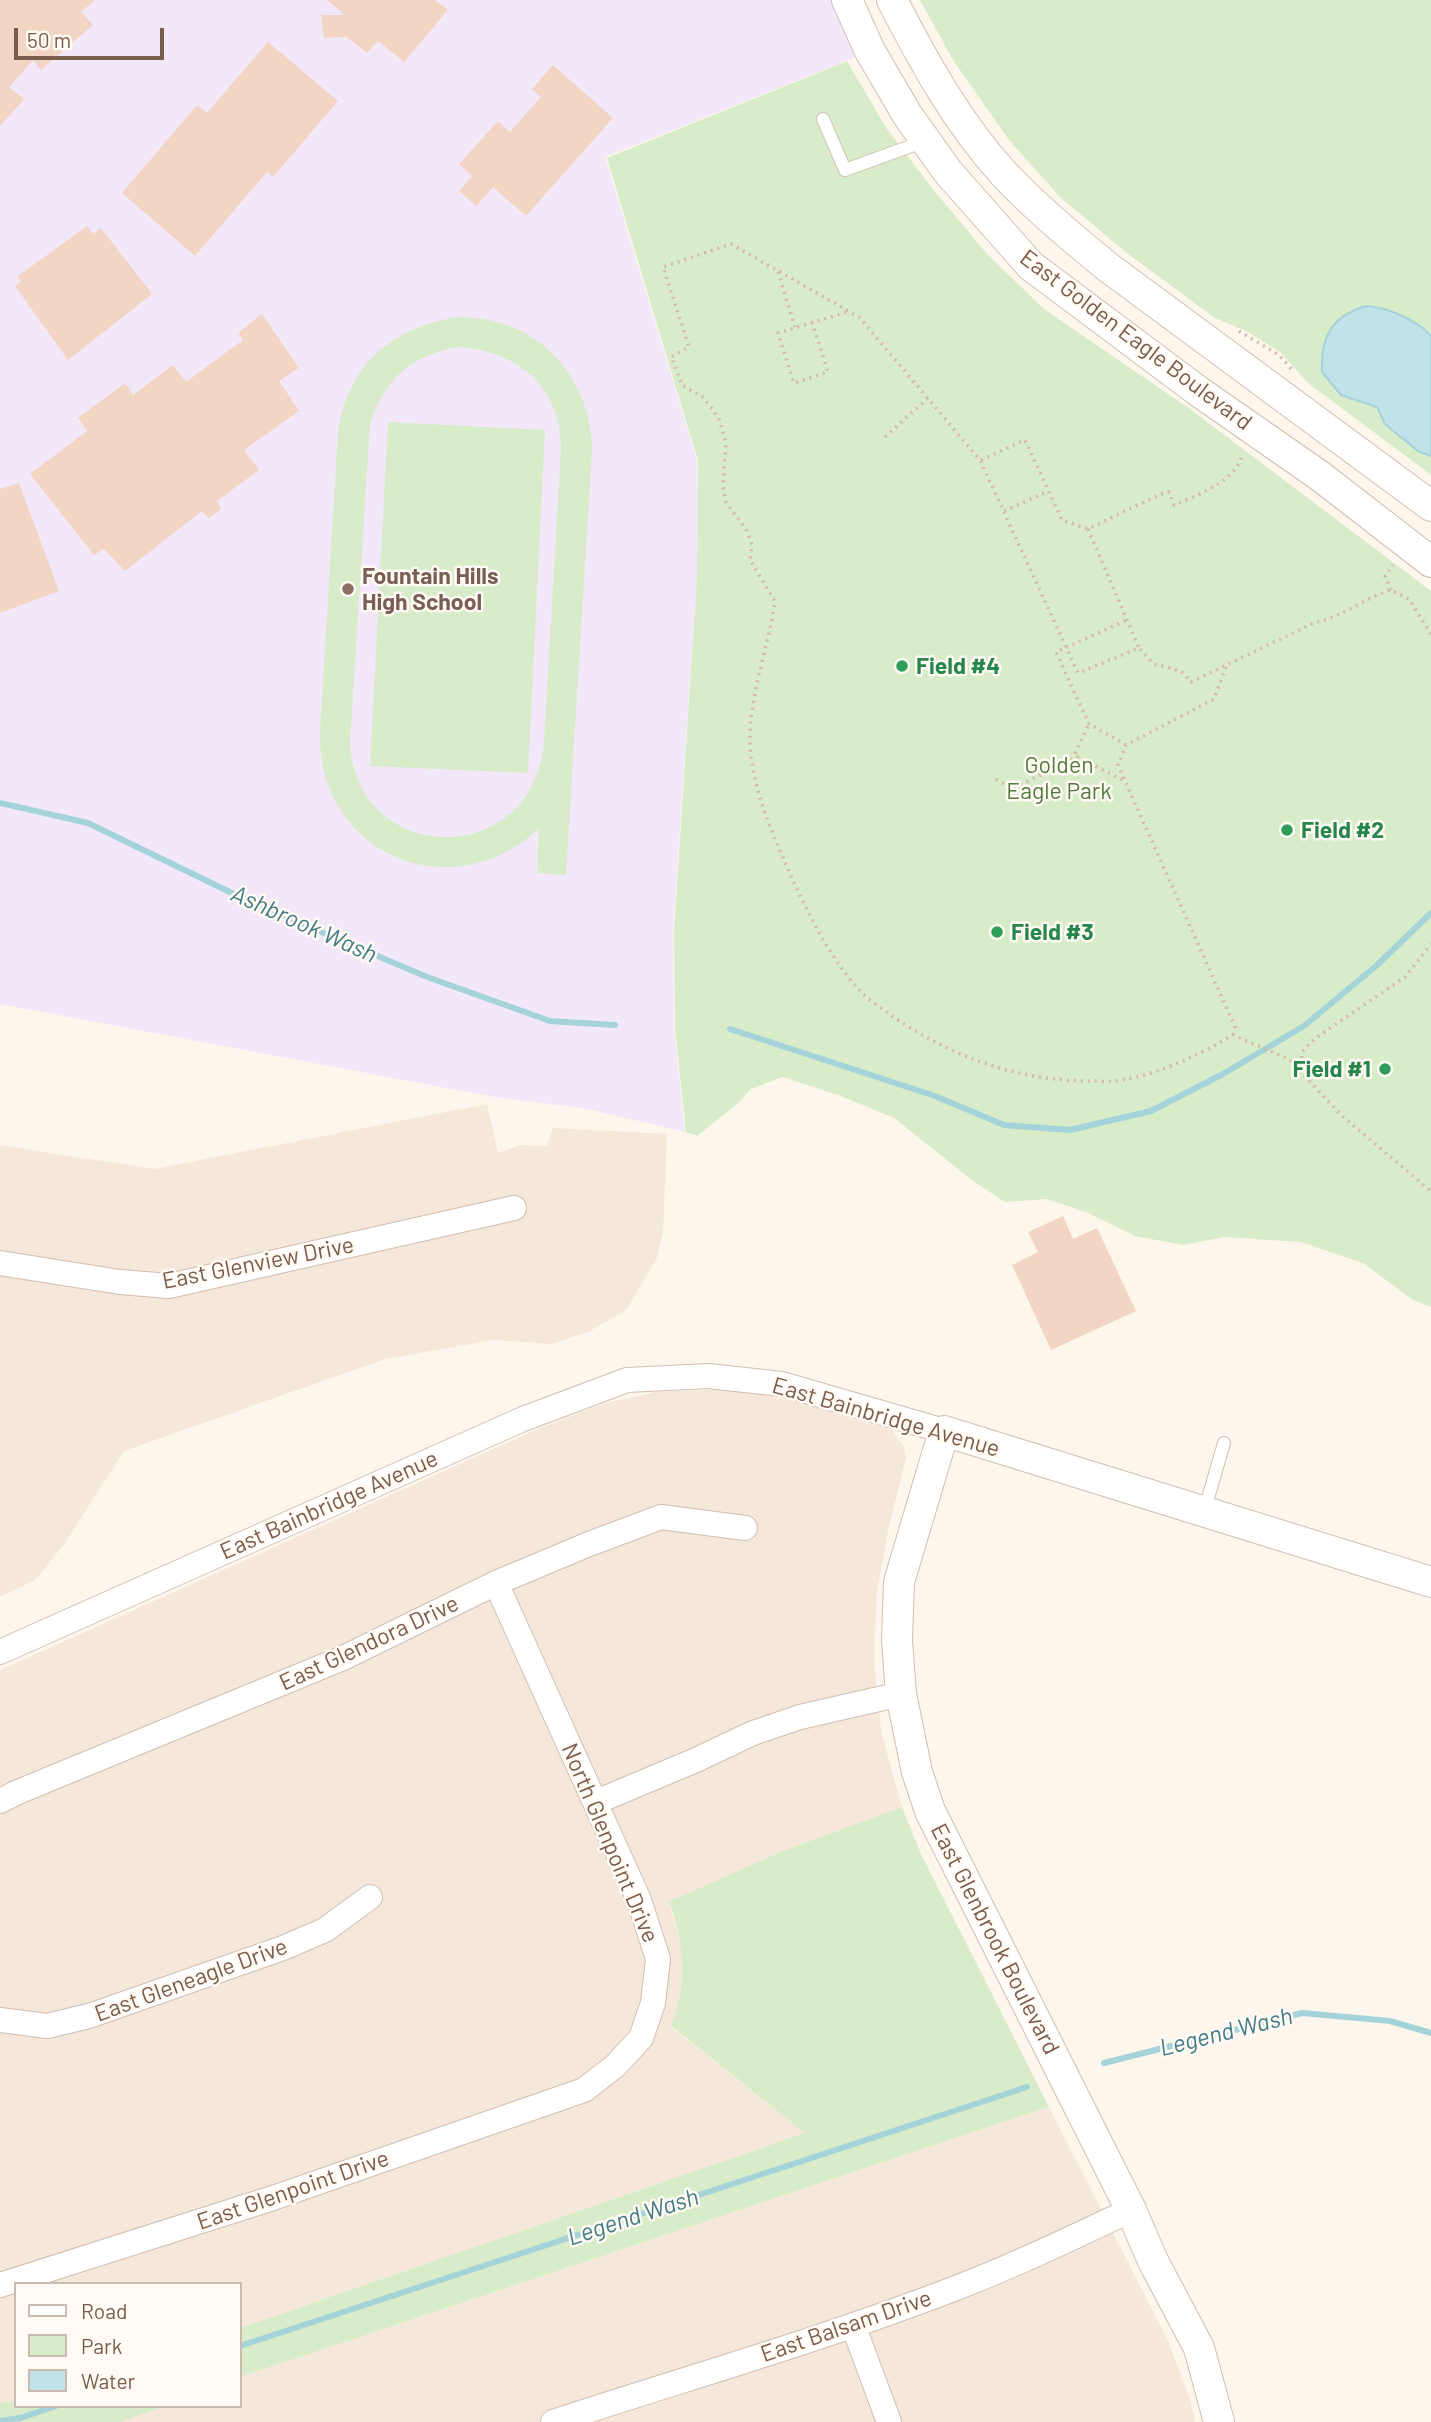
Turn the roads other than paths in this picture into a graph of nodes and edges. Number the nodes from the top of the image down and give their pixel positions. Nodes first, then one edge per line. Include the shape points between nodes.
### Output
1 (847, 0) edge
2 (892, 0) edge
3 (823, 119) dead end
4 (926, 141) junction
5 (1431, 506) edge
6 (1431, 562) edge
7 (514, 1208) dead end
8 (0, 1263) edge
9 (944, 1431) junction
10 (1224, 1443) dead end
11 (1204, 1511) junction
12 (745, 1528) dead end
13 (1431, 1582) edge
14 (496, 1583) junction
15 (0, 1652) edge
16 (901, 1694) junction
17 (0, 1801) edge
18 (596, 1802) junction
19 (370, 1897) dead end
20 (0, 2020) edge
21 (584, 2090) joint
22 (1131, 2210) junction
23 (0, 2285) edge
24 (853, 2325) junction
25 (553, 2422) edge
26 (889, 2422) edge
27 (1219, 2422) edge

1 - 4 street, East Golden Eagle Boulevard via 870,51
2 - 5 street, East Golden Eagle Boulevard via 959,116 1005,175 1059,227
3 - 4 lane via 845,170
4 - 6 street, East Golden Eagle Boulevard via 1031,266
7 - 8 street, East Glenview Drive via 169,1286
9 - 11 street, East Bainbridge Avenue
9 - 15 street, East Bainbridge Avenue via 782,1384 708,1376 627,1380 523,1419
9 - 16 street, East Glenbrook Boulevard via 900,1582 897,1640
10 - 11 lane
11 - 13 street, East Bainbridge Avenue
12 - 14 street, East Glendora Drive via 662,1517
14 - 17 street, East Glendora Drive via 343,1658
14 - 18 street, North Glenpoint Drive
16 - 18 street via 753,1733
16 - 22 street, East Glenbrook Boulevard via 930,1811
18 - 21 street, North Glenpoint Drive via 639,1900 658,1959 653,2003 641,2038
19 - 20 street, East Gleneagle Drive via 325,1930 283,1948 89,2016 47,2026
21 - 23 street, East Glenpoint Drive via 273,2198
22 - 24 street, East Balsam Drive via 957,2288
22 - 27 street, East Glenbrook Boulevard via 1199,2348
24 - 25 street, East Balsam Drive
24 - 26 street

